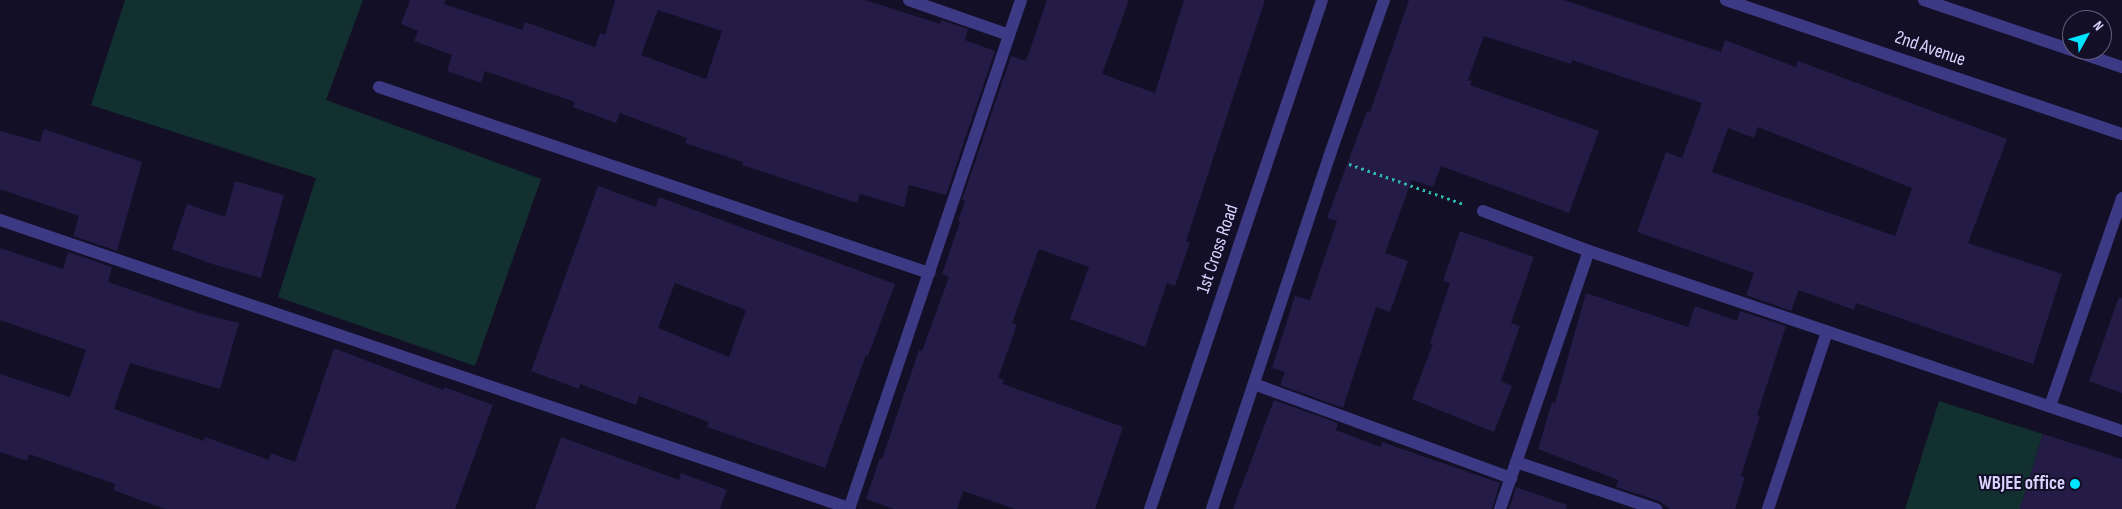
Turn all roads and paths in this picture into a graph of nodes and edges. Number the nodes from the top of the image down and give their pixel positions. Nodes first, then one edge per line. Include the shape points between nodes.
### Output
1 (909, 0) edge
2 (1021, 0) edge
3 (1322, 0) edge
4 (1384, 0) edge
5 (1726, 0) edge
6 (1924, 0) edge
7 (1009, 35) junction
8 (2122, 67) edge
9 (379, 86) dead end
10 (2122, 134) edge
11 (1329, 157) junction
12 (2122, 198) edge
13 (1483, 211) joint
14 (0, 220) edge
15 (1589, 251) junction
16 (929, 273) junction
17 (1827, 332) junction
18 (1254, 384) junction
19 (2050, 406) junction
20 (2122, 431) edge
21 (1516, 462) junction
22 (1511, 478) junction
23 (849, 508) edge
24 (1150, 509) edge
25 (1212, 509) edge
26 (1500, 509) edge
27 (1656, 509) edge
28 (1768, 509) edge

1 - 7 street
2 - 7 street
3 - 24 street, 1st Cross Road
4 - 11 street
5 - 10 street, 2nd Avenue
6 - 8 street
7 - 16 street
9 - 16 street
11 - 13 path
11 - 18 street
12 - 19 street
13 - 15 street
14 - 23 street
15 - 17 street
15 - 21 street
16 - 23 street
17 - 19 street
17 - 28 street
18 - 22 street
18 - 25 street
19 - 20 street
21 - 22 street
21 - 27 street
22 - 26 street

